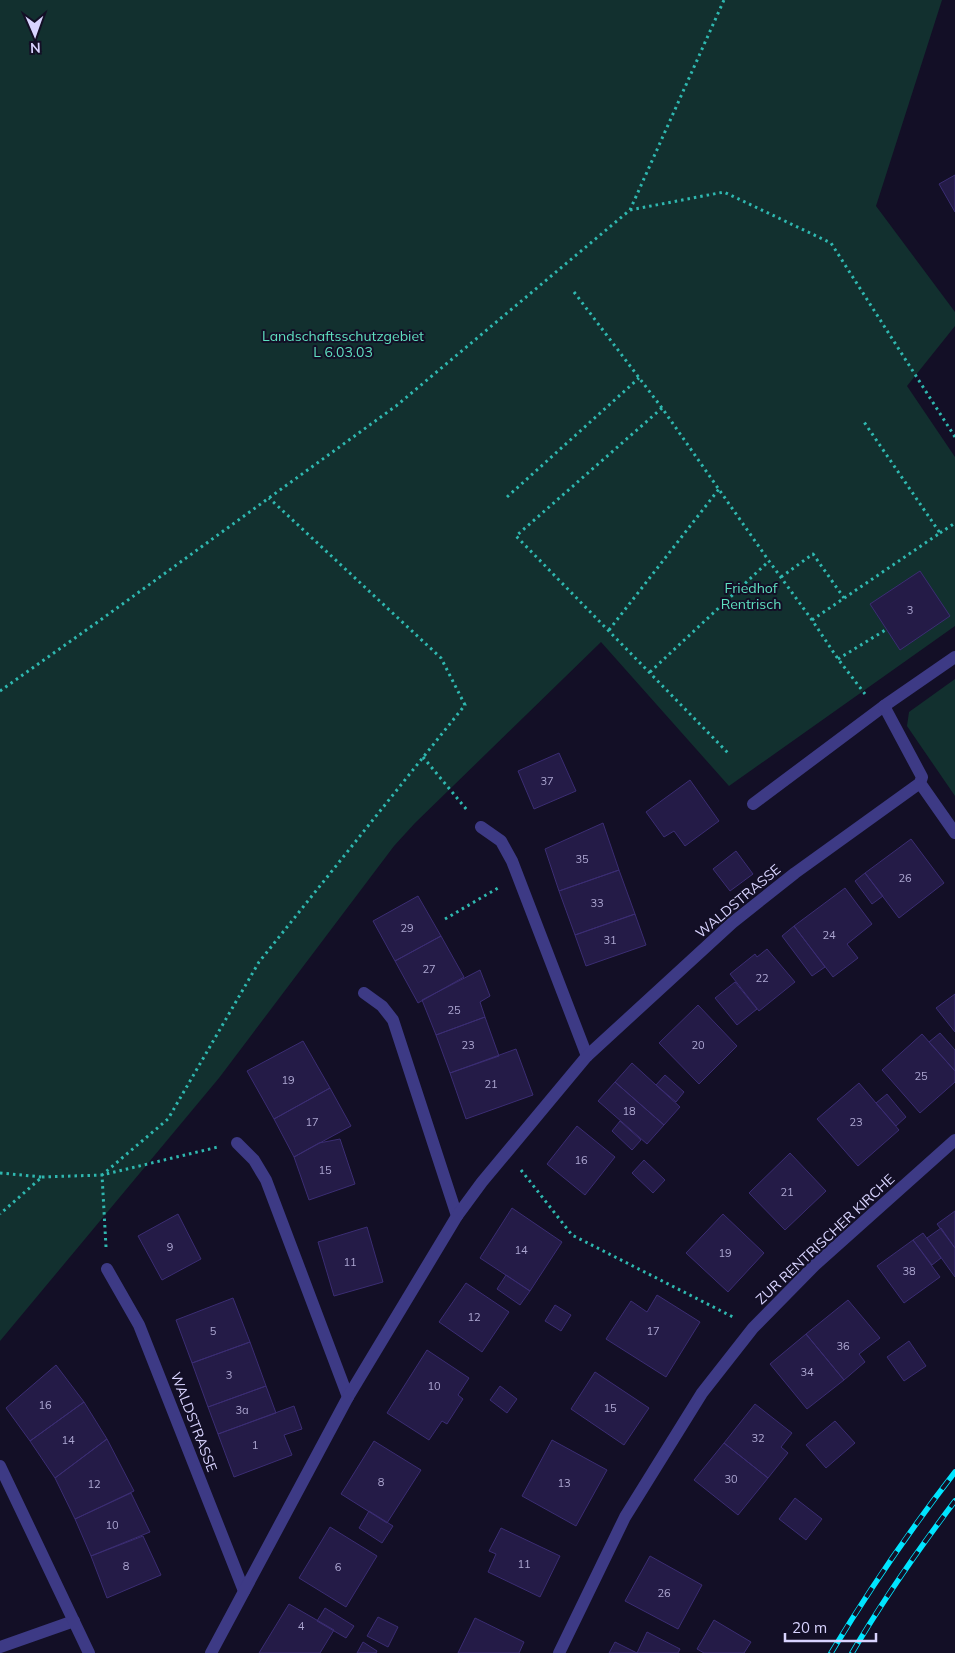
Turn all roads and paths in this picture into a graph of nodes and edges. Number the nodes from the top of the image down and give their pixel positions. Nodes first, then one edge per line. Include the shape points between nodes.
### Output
1 (724, 0) edge
2 (630, 210) junction
3 (574, 292) dead end
4 (639, 378) junction
5 (662, 408) junction
6 (864, 422) dead end
7 (955, 437) edge
8 (718, 488) junction
9 (507, 497) dead end
10 (269, 498) junction
11 (955, 523) edge
12 (940, 533) junction
13 (769, 561) junction
14 (781, 577) junction
15 (844, 598) junction
16 (812, 620) junction
17 (887, 629) dead end
18 (609, 630) junction
19 (955, 657) edge
20 (838, 659) junction
21 (650, 672) junction
22 (0, 691) edge
23 (881, 708) junction
24 (730, 755) dead end
25 (423, 757) junction
26 (920, 783) junction
27 (754, 804) dead end
28 (482, 828) joint
29 (955, 833) edge
30 (518, 877) junction
31 (445, 919) dead end
32 (364, 993) dead end
33 (587, 1056) junction
34 (955, 1140) edge
35 (237, 1143) joint
36 (507, 1152) junction
37 (0, 1173) edge
38 (102, 1175) junction
39 (42, 1178) junction
40 (0, 1214) edge
41 (457, 1216) junction
42 (107, 1268) joint
43 (753, 1328) junction
44 (348, 1397) junction
45 (0, 1466) edge
46 (244, 1591) junction
47 (74, 1621) junction
48 (0, 1647) edge
49 (88, 1653) edge
50 (211, 1653) edge
51 (559, 1653) edge

1 - 2 path
2 - 7 path via 724,192 831,243
2 - 10 path via 396,406
3 - 4 path
4 - 5 path
4 - 9 path
5 - 8 path
5 - 18 path via 516,536
6 - 12 path
8 - 13 path
8 - 18 path
10 - 22 path
10 - 25 path via 441,658 465,705
11 - 12 path
12 - 15 path
13 - 14 path
13 - 21 path
14 - 15 path via 813,554
14 - 16 path
15 - 16 path
16 - 20 path
17 - 20 path
18 - 21 path
19 - 23 street
20 - 23 path
21 - 24 path
23 - 26 street via 922,777
23 - 27 street
25 - 28 path
25 - 38 path via 259,962 168,1119
26 - 29 street
26 - 33 street, WALDSTRASSE via 732,923
28 - 30 street via 500,841
30 - 31 path
30 - 33 street
32 - 41 street via 382,1006 393,1020
33 - 36 street, WALDSTRASSE
34 - 43 street, ZUR RENTRISCHER KIRCHE via 815,1265
35 - 38 path
35 - 44 street via 254,1160 266,1180
36 - 41 street, WALDSTRASSE
36 - 43 path via 572,1235
37 - 39 path
38 - 39 path
38 - 42 path
39 - 40 path
41 - 44 street, WALDSTRASSE
42 - 46 street, WALDSTRASSE via 139,1325
43 - 51 street, ZUR RENTRISCHER KIRCHE via 702,1393 625,1517
44 - 46 street, WALDSTRASSE
45 - 47 street
46 - 50 street, WALDSTRASSE
47 - 48 street
47 - 49 street

